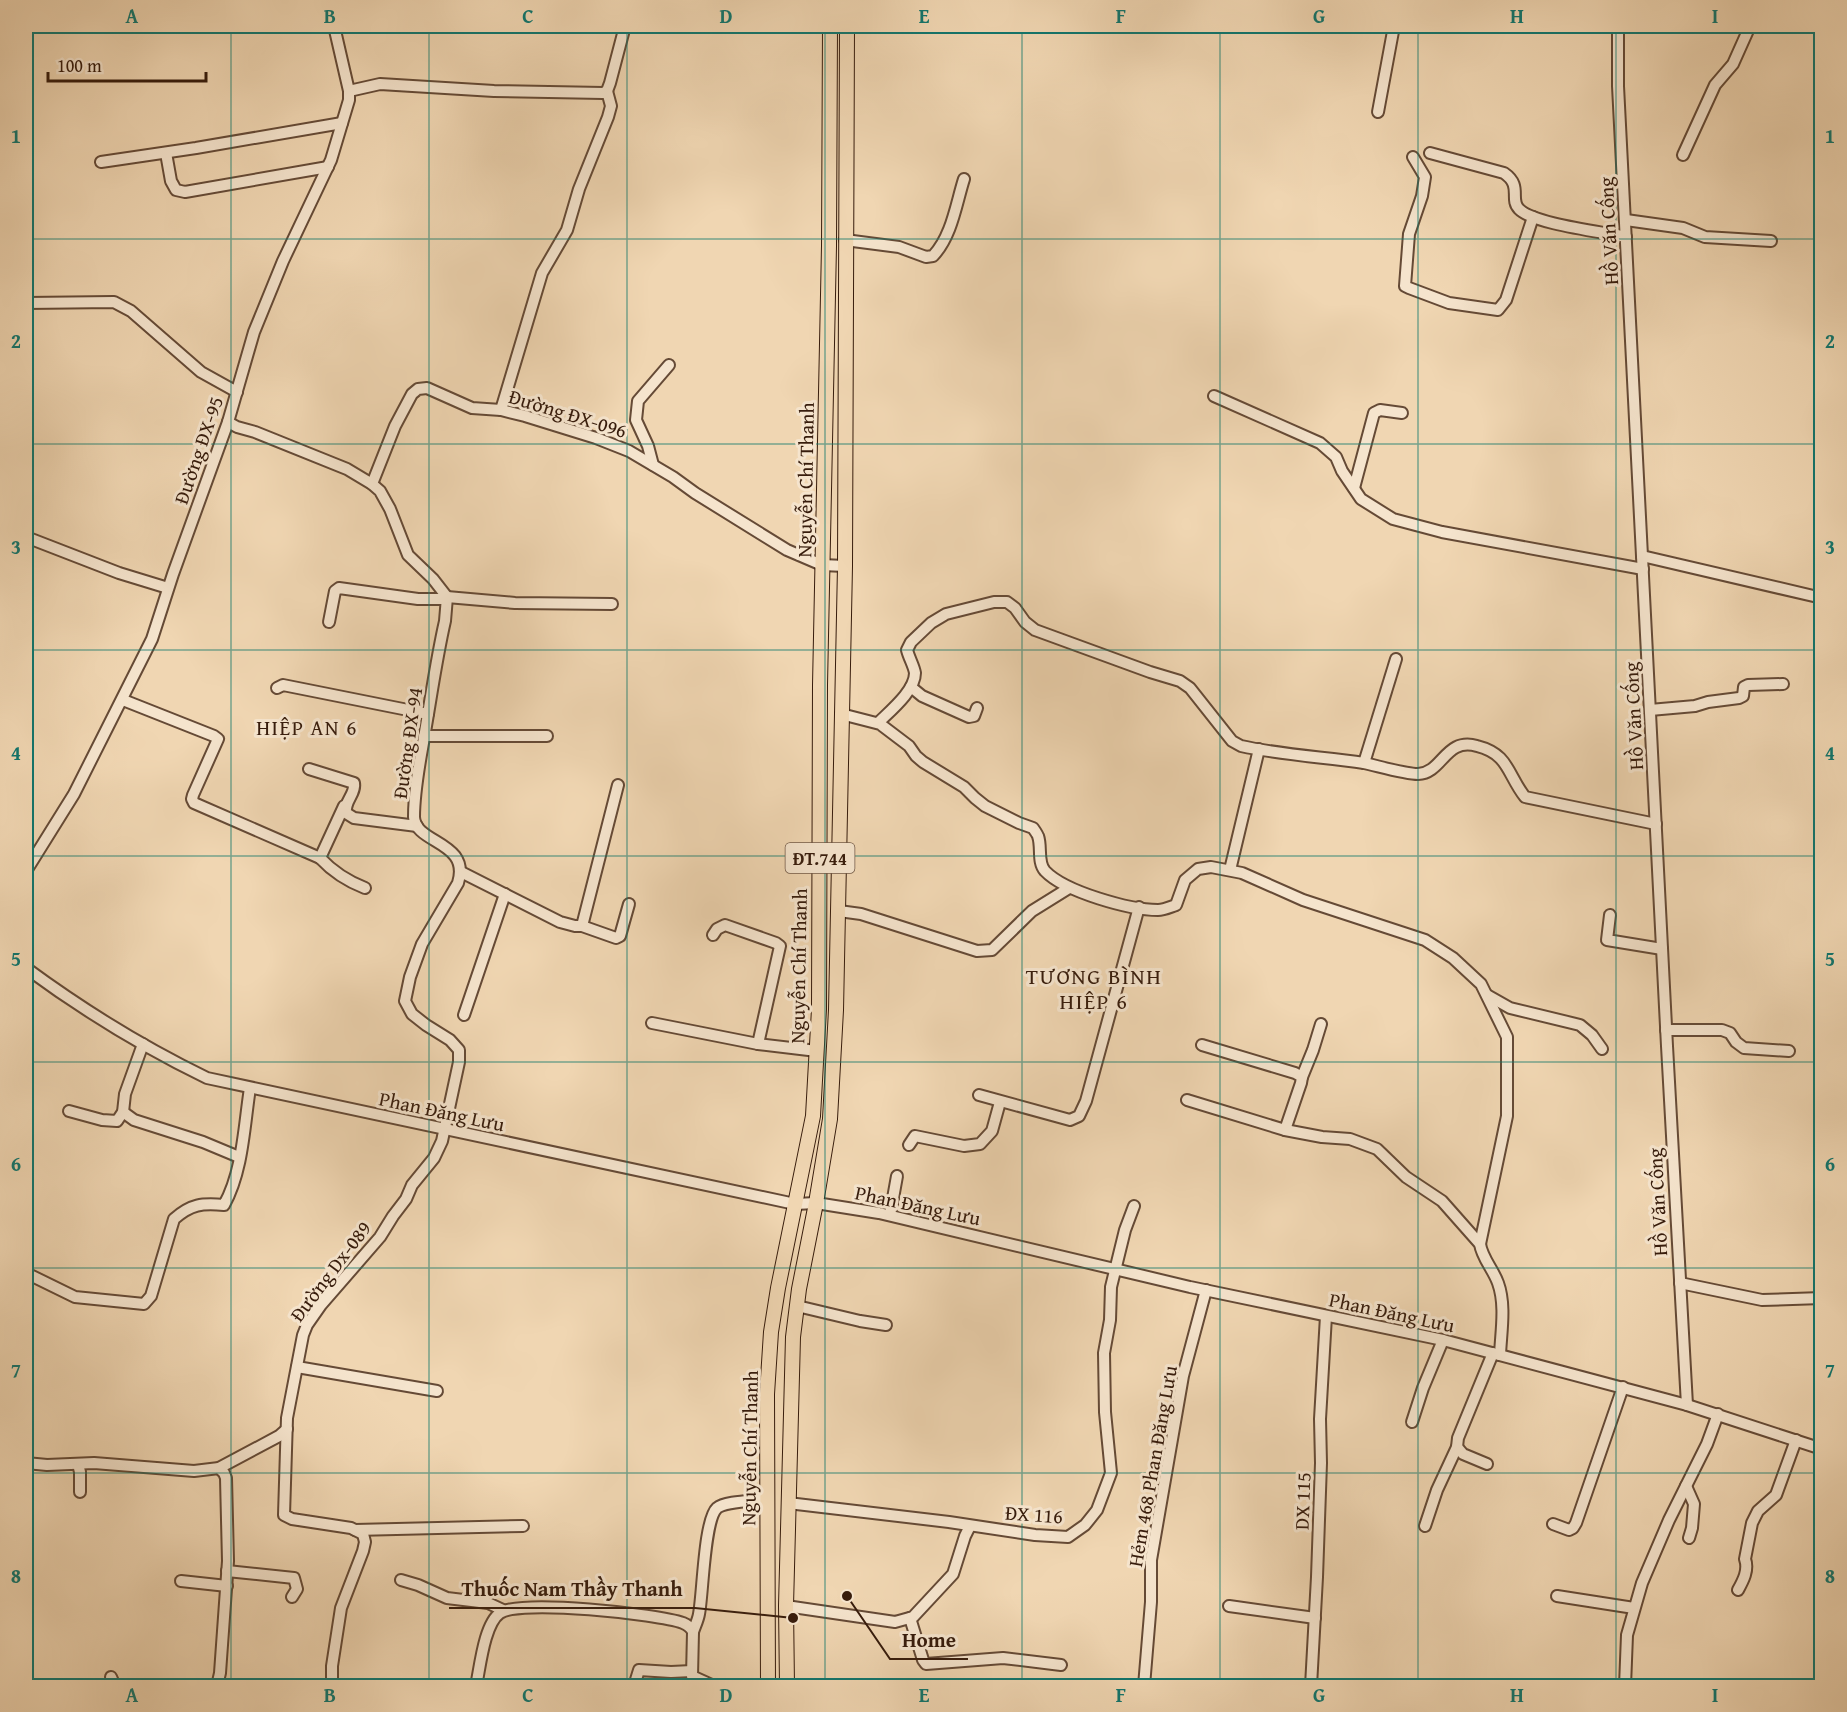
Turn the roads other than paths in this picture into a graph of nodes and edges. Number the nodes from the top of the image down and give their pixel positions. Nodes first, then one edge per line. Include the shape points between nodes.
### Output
1 (334, 26) edge
2 (625, 26) edge
3 (830, 26) edge
4 (847, 26) edge
5 (1394, 26) edge
6 (1618, 26) edge
7 (1750, 26) edge
8 (607, 91) junction
9 (349, 92) junction
10 (1377, 112) dead end
11 (342, 123) junction
12 (166, 153) junction
13 (1430, 153) dead end
14 (1683, 155) dead end
15 (1413, 158) dead end
16 (101, 162) dead end
17 (328, 167) junction
18 (964, 179) dead end
19 (1533, 217) junction
20 (1626, 220) junction
21 (1626, 237) junction
22 (845, 240) junction
23 (1771, 241) dead end
24 (26, 303) edge
25 (669, 365) dead end
26 (237, 392) junction
27 (1214, 396) dead end
28 (501, 410) junction
29 (1402, 413) dead end
30 (228, 422) junction
31 (653, 465) junction
32 (372, 484) junction
33 (1354, 488) junction
34 (26, 537) edge
35 (1642, 556) junction
36 (822, 565) junction
37 (845, 566) junction
38 (1643, 569) junction
39 (168, 588) junction
40 (446, 598) junction
41 (1821, 598) edge
42 (612, 604) dead end
43 (329, 622) dead end
44 (1396, 659) dead end
45 (1783, 684) dead end
46 (911, 687) junction
47 (277, 688) dead end
48 (123, 700) junction
49 (977, 708) dead end
50 (1650, 710) junction
51 (428, 714) junction
52 (841, 714) junction
53 (878, 723) junction
54 (424, 736) junction
55 (547, 736) dead end
56 (1259, 750) junction
57 (1364, 763) junction
58 (309, 769) dead end
59 (618, 785) dead end
60 (344, 806) junction
61 (1656, 824) junction
62 (417, 826) junction
63 (320, 858) junction
64 (1230, 870) junction
65 (26, 871) edge
66 (462, 872) junction
67 (365, 888) dead end
68 (1069, 888) junction
69 (505, 894) junction
70 (629, 904) dead end
71 (1138, 907) junction
72 (819, 910) junction
73 (838, 911) junction
74 (1610, 915) dead end
75 (582, 926) junction
76 (713, 936) dead end
77 (1662, 949) junction
78 (26, 968) edge
79 (1487, 995) junction
80 (464, 1015) dead end
81 (652, 1023) dead end
82 (1321, 1024) dead end
83 (1666, 1030) junction
84 (143, 1044) junction
85 (758, 1044) junction
86 (1202, 1045) dead end
87 (1602, 1048) dead end
88 (817, 1051) junction
89 (1789, 1051) dead end
90 (1302, 1077) junction
91 (250, 1088) junction
92 (979, 1095) dead end
93 (1187, 1100) dead end
94 (1000, 1102) junction
95 (69, 1111) dead end
96 (123, 1112) junction
97 (445, 1130) junction
98 (1285, 1130) junction
99 (909, 1145) dead end
100 (240, 1157) junction
101 (897, 1176) dead end
102 (795, 1203) junction
103 (816, 1203) junction
104 (1134, 1206) dead end
105 (890, 1215) junction
106 (1480, 1244) junction
107 (1115, 1269) junction
108 (26, 1272) edge
109 (1680, 1283) junction
110 (1206, 1290) junction
111 (1821, 1298) edge
112 (796, 1306) junction
113 (1326, 1316) junction
114 (886, 1324) dead end
115 (1443, 1340) junction
116 (1497, 1354) junction
117 (297, 1367) junction
118 (1623, 1387) junction
119 (437, 1391) dead end
120 (1687, 1405) junction
121 (1718, 1414) junction
122 (1412, 1422) dead end
123 (287, 1429) junction
124 (1796, 1440) junction
125 (1457, 1447) junction
126 (1821, 1449) edge
127 (26, 1463) edge
128 (78, 1464) junction
129 (1487, 1464) dead end
130 (219, 1468) junction
131 (1686, 1486) junction
132 (80, 1492) dead end
133 (767, 1499) junction
134 (788, 1503) junction
135 (1553, 1524) dead end
136 (523, 1526) dead end
137 (970, 1526) junction
138 (1425, 1526) dead end
139 (354, 1530) junction
140 (1689, 1538) dead end
141 (227, 1571) junction
142 (401, 1580) dead end
143 (181, 1581) dead end
144 (227, 1586) junction
145 (1738, 1590) dead end
146 (1557, 1596) dead end
147 (292, 1597) dead end
148 (786, 1606) junction
149 (1229, 1606) dead end
150 (1634, 1608) junction
151 (503, 1610) junction
152 (910, 1618) junction
153 (1315, 1618) junction
154 (693, 1632) junction
155 (1061, 1665) dead end
156 (691, 1678) edge
157 (217, 1686) edge
158 (332, 1686) edge
159 (476, 1686) edge
160 (634, 1686) edge
161 (714, 1686) edge
162 (768, 1686) edge
163 (787, 1686) edge
164 (1144, 1686) edge
165 (1311, 1686) edge
166 (1625, 1686) edge

1 - 9 street, Đường ĐX-95
2 - 8 street
3 - 36 main road, Nguyễn Chí Thanh / ĐT.744
4 - 22 main road, Nguyễn Chí Thanh / ĐT.744
5 - 10 street
6 - 20 street, Hồ Văn Cống
7 - 14 street via 1732,64 1715,85
8 - 9 street via 494,91 380,84
8 - 28 street via 611,106 608,117 567,230 542,273
9 - 11 street, Đường ĐX-95
11 - 12 street
11 - 17 street, Đường ĐX-95
12 - 16 street
12 - 17 street via 171,182 176,190 185,192
13 - 19 street via 1504,173 1515,185 1516,206
15 - 19 street via 1425,177 1409,234 1405,286 1409,288 1449,303 1498,310 1506,300
17 - 26 street, Đường ĐX-95 via 258,322
18 - 22 street via 949,229 933,256
19 - 21 street
20 - 21 street, Hồ Văn Cống
20 - 23 street via 1683,228 1705,237
21 - 35 street, Hồ Văn Cống
22 - 37 main road, Nguyễn Chí Thanh / ĐT.744
24 - 26 street via 114,302 131,311 201,372
25 - 31 street via 638,401 636,420
26 - 30 street, Đường ĐX-95
27 - 33 street via 1320,443 1336,457
28 - 31 street, Đường ĐX-096 via 596,438
28 - 32 street, Đường ĐX-096 via 472,408 427,388 418,389 395,426
29 - 33 street via 1374,412
30 - 32 street
30 - 39 street, Đường ĐX-95
31 - 36 street, Đường ĐX-096 via 787,550
32 - 40 street via 390,509 408,555
33 - 38 street via 1361,499 1393,519 1442,532
34 - 39 street
35 - 38 street, Hồ Văn Cống
35 - 41 street
36 - 37 street
36 - 72 main road, Nguyễn Chí Thanh / ĐT.744
37 - 52 main road, Nguyễn Chí Thanh / ĐT.744
38 - 50 street, Hồ Văn Cống
39 - 48 street, Đường ĐX-95 via 152,639
40 - 42 street
40 - 43 street via 418,599 339,588
40 - 51 street, Đường ĐX-94
44 - 57 street
45 - 50 street via 1748,685 1742,698
46 - 49 street via 969,717 974,716
46 - 53 street
46 - 56 street via 915,670 907,650 931,623 946,614 1007,602 1035,630 1180,681 1232,741
47 - 51 street via 283,685
48 - 63 street via 218,739 193,795 194,803
48 - 65 street, Đường ĐX-95 via 74,794
50 - 61 street, Hồ Văn Cống
51 - 54 street, Đường ĐX-94
52 - 53 street
52 - 73 main road, Nguyễn Chí Thanh / ĐT.744
53 - 68 street via 923,762 964,787 985,806 1033,828 1038,836 1041,865
54 - 55 street
54 - 62 street, Đường ĐX-94 via 416,784
56 - 57 street
56 - 64 street
57 - 61 street via 1418,774 1458,746 1477,746 1498,755 1525,797
58 - 60 street via 354,783
59 - 75 street
60 - 62 street via 354,818
60 - 63 street
61 - 77 street, Hồ Văn Cống
62 - 66 street, Đường ĐX-94 via 453,855
63 - 67 street via 338,874
64 - 71 street via 1198,868 1185,880 1176,905 1161,910
64 - 79 street via 1303,900 1425,940 1453,958 1481,984
66 - 69 street
66 - 97 street via 422,944 405,1001 412,1014 459,1050
68 - 71 street
68 - 73 street via 1032,911 992,950 977,951 861,914
69 - 75 street via 560,922
69 - 80 street
70 - 75 street via 620,936 616,938
71 - 94 street via 1079,1116 1070,1120
72 - 73 main road
72 - 88 main road, Nguyễn Chí Thanh / ĐT.744
73 - 103 main road, Nguyễn Chí Thanh / ĐT.744 via 830,1119
74 - 77 street via 1607,940
76 - 85 street via 725,925 780,946
77 - 83 street, Hồ Văn Cống
78 - 84 street, Phan Đăng Lưu
79 - 87 street via 1510,1008 1580,1025
79 - 106 street via 1507,1037 1507,1116
81 - 85 street
82 - 90 street
83 - 89 street via 1722,1030 1744,1048
83 - 109 street, Hồ Văn Cống
84 - 91 street, Phan Đăng Lưu via 207,1078
84 - 96 street via 125,1094
85 - 88 street
86 - 90 street
88 - 102 main road, Nguyễn Chí Thanh / ĐT.744 via 813,1116
90 - 98 street
91 - 97 street, Phan Đăng Lưu
91 - 100 street
92 - 94 street
93 - 98 street
94 - 99 street via 992,1131 980,1144 964,1146 915,1136
95 - 96 street via 117,1121
96 - 100 street via 134,1120
97 - 102 street, Phan Đăng Lưu
97 - 117 street, Đường Dx-089 via 434,1158 380,1237 308,1324
98 - 106 street via 1350,1139 1377,1149 1406,1177 1442,1201
100 - 108 street via 224,1204 193,1205 174,1219 151,1296 144,1304 75,1298
101 - 105 street
102 - 103 street, Phan Đăng Lưu
102 - 133 main road, Nguyễn Chí Thanh / ĐT.744 via 771,1332
103 - 105 street, Phan Đăng Lưu
103 - 112 main road, Nguyễn Chí Thanh / ĐT.744
104 - 107 street, ĐX 116
105 - 107 street, Phan Đăng Lưu
106 - 116 street via 1498,1283 1502,1309
107 - 110 street, Phan Đăng Lưu
107 - 137 street, ĐX 116 via 1104,1353 1111,1473 1097,1510 1068,1537
109 - 111 street via 1762,1300
109 - 120 street, Hồ Văn Cống
110 - 113 street, Phan Đăng Lưu
110 - 164 street, Hẻm 468 Phan Đăng Lưu via 1183,1376 1151,1560
112 - 114 street
112 - 134 main road, Nguyễn Chí Thanh / ĐT.744
113 - 115 street, Phan Đăng Lưu
113 - 153 street, DX 115
115 - 116 street, Phan Đăng Lưu
115 - 122 street
116 - 118 street, Phan Đăng Lưu
116 - 125 street
117 - 119 street
117 - 123 street, Đường Dx-089
118 - 120 street, Phan Đăng Lưu
118 - 135 street via 1576,1523 1569,1530
120 - 121 street, Phan Đăng Lưu
121 - 124 street, Phan Đăng Lưu
121 - 131 street
123 - 130 street
123 - 139 street, Đường Dx-089 via 284,1515
124 - 126 street, Phan Đăng Lưu
124 - 145 street via 1776,1496 1758,1511 1752,1523 1744,1581
125 - 129 street via 1463,1454
125 - 138 street
127 - 128 street
128 - 130 street via 194,1472
128 - 132 street
130 - 141 street via 226,1478
131 - 140 street via 1694,1504
131 - 150 street
133 - 154 street via 725,1504 712,1516 699,1614
133 - 162 main road, Nguyễn Chí Thanh / ĐT.744
134 - 137 street, ĐX 116
134 - 148 main road, Nguyễn Chí Thanh / ĐT.744
136 - 139 street
137 - 152 street via 952,1575
139 - 158 street via 363,1534 365,1542 341,1608
141 - 144 street
141 - 147 street via 294,1578 297,1589
142 - 151 street via 447,1598 488,1603
143 - 144 street
144 - 157 street
146 - 150 street
148 - 152 street via 895,1622
148 - 163 main road, Nguyễn Chí Thanh / ĐT.744
149 - 153 street
150 - 166 street via 1627,1635
151 - 154 street via 525,1607 609,1611 669,1620 692,1628
151 - 159 street via 487,1635
152 - 155 street via 926,1664 1008,1658
153 - 165 street, DX 115
154 - 156 street
156 - 160 street via 639,1670
156 - 161 street

